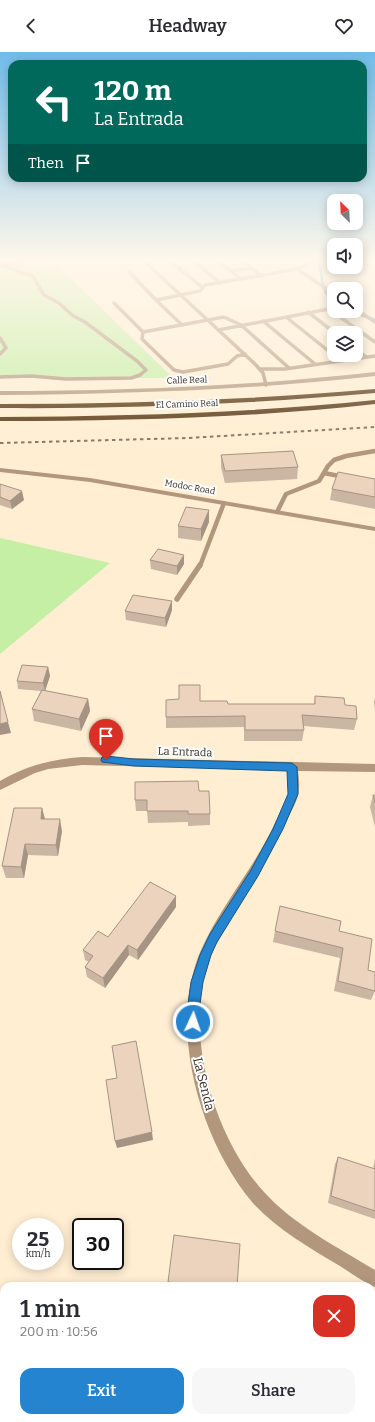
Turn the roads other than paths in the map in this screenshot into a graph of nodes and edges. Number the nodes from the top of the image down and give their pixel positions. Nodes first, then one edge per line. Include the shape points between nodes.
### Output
1 (88, 324) edge
2 (135, 324) edge
3 (188, 324) edge
4 (212, 324) edge
5 (248, 324) edge
6 (267, 324) edge
7 (295, 324) edge
8 (350, 324) edge
9 (182, 325) joint
10 (242, 325) junction
11 (218, 330) junction
12 (143, 332) junction
13 (0, 338) edge
14 (375, 342) edge
15 (327, 350) edge
16 (0, 354) edge
17 (245, 354) junction
18 (363, 355) edge
19 (375, 356) edge
20 (363, 357) edge
21 (366, 357) junction
22 (332, 362) edge
23 (315, 364) junction
24 (289, 368) junction
25 (260, 369) junction
26 (375, 374) edge
27 (0, 377) edge
28 (375, 384) edge
29 (266, 385) junction
30 (375, 391) edge
31 (0, 393) edge
32 (292, 398) junction
33 (375, 403) edge
34 (0, 406) edge
35 (0, 419) edge
36 (375, 451) edge
37 (0, 470) edge
38 (324, 473) junction
39 (352, 479) edge
40 (224, 503) junction
41 (277, 512) junction
42 (375, 529) edge
43 (177, 598) dead end
44 (292, 767) junction
45 (375, 768) edge
46 (0, 786) edge
47 (375, 1278) edge

1 - 27 lane via 146,370 131,378
2 - 12 lane
3 - 9 lane
4 - 11 lane
5 - 10 lane
6 - 23 lane
7 - 15 lane
8 - 14 lane
9 - 12 lane
10 - 11 lane
10 - 24 lane
11 - 17 lane
12 - 17 lane via 142,339 174,370 183,372 228,364 237,356
13 - 16 lane via 6,348
17 - 25 lane
18 - 21 lane
19 - 21 lane
20 - 21 lane
22 - 23 lane
23 - 24 lane
24 - 25 lane
25 - 29 lane
26 - 29 street, Calle Real
28 - 32 highway
29 - 31 street, Calle Real via 176,390
30 - 32 highway, El Camino Real
32 - 34 highway, El Camino Real via 157,404
33 - 35 highway, El Camino Real via 142,416
36 - 38 lane via 334,460
37 - 40 street, Modoc Road via 90,480
38 - 39 lane
38 - 41 lane via 319,481 286,494
40 - 41 street, Modoc Road
40 - 43 lane via 199,568
41 - 42 street, Modoc Road
44 - 45 street, La Entrada
44 - 46 street, La Entrada via 76,760 36,769
44 - 47 street, La Senda via 293,794 278,829 255,873 214,938 197,982 193,1018 199,1067 211,1113 231,1160 258,1197 282,1219

